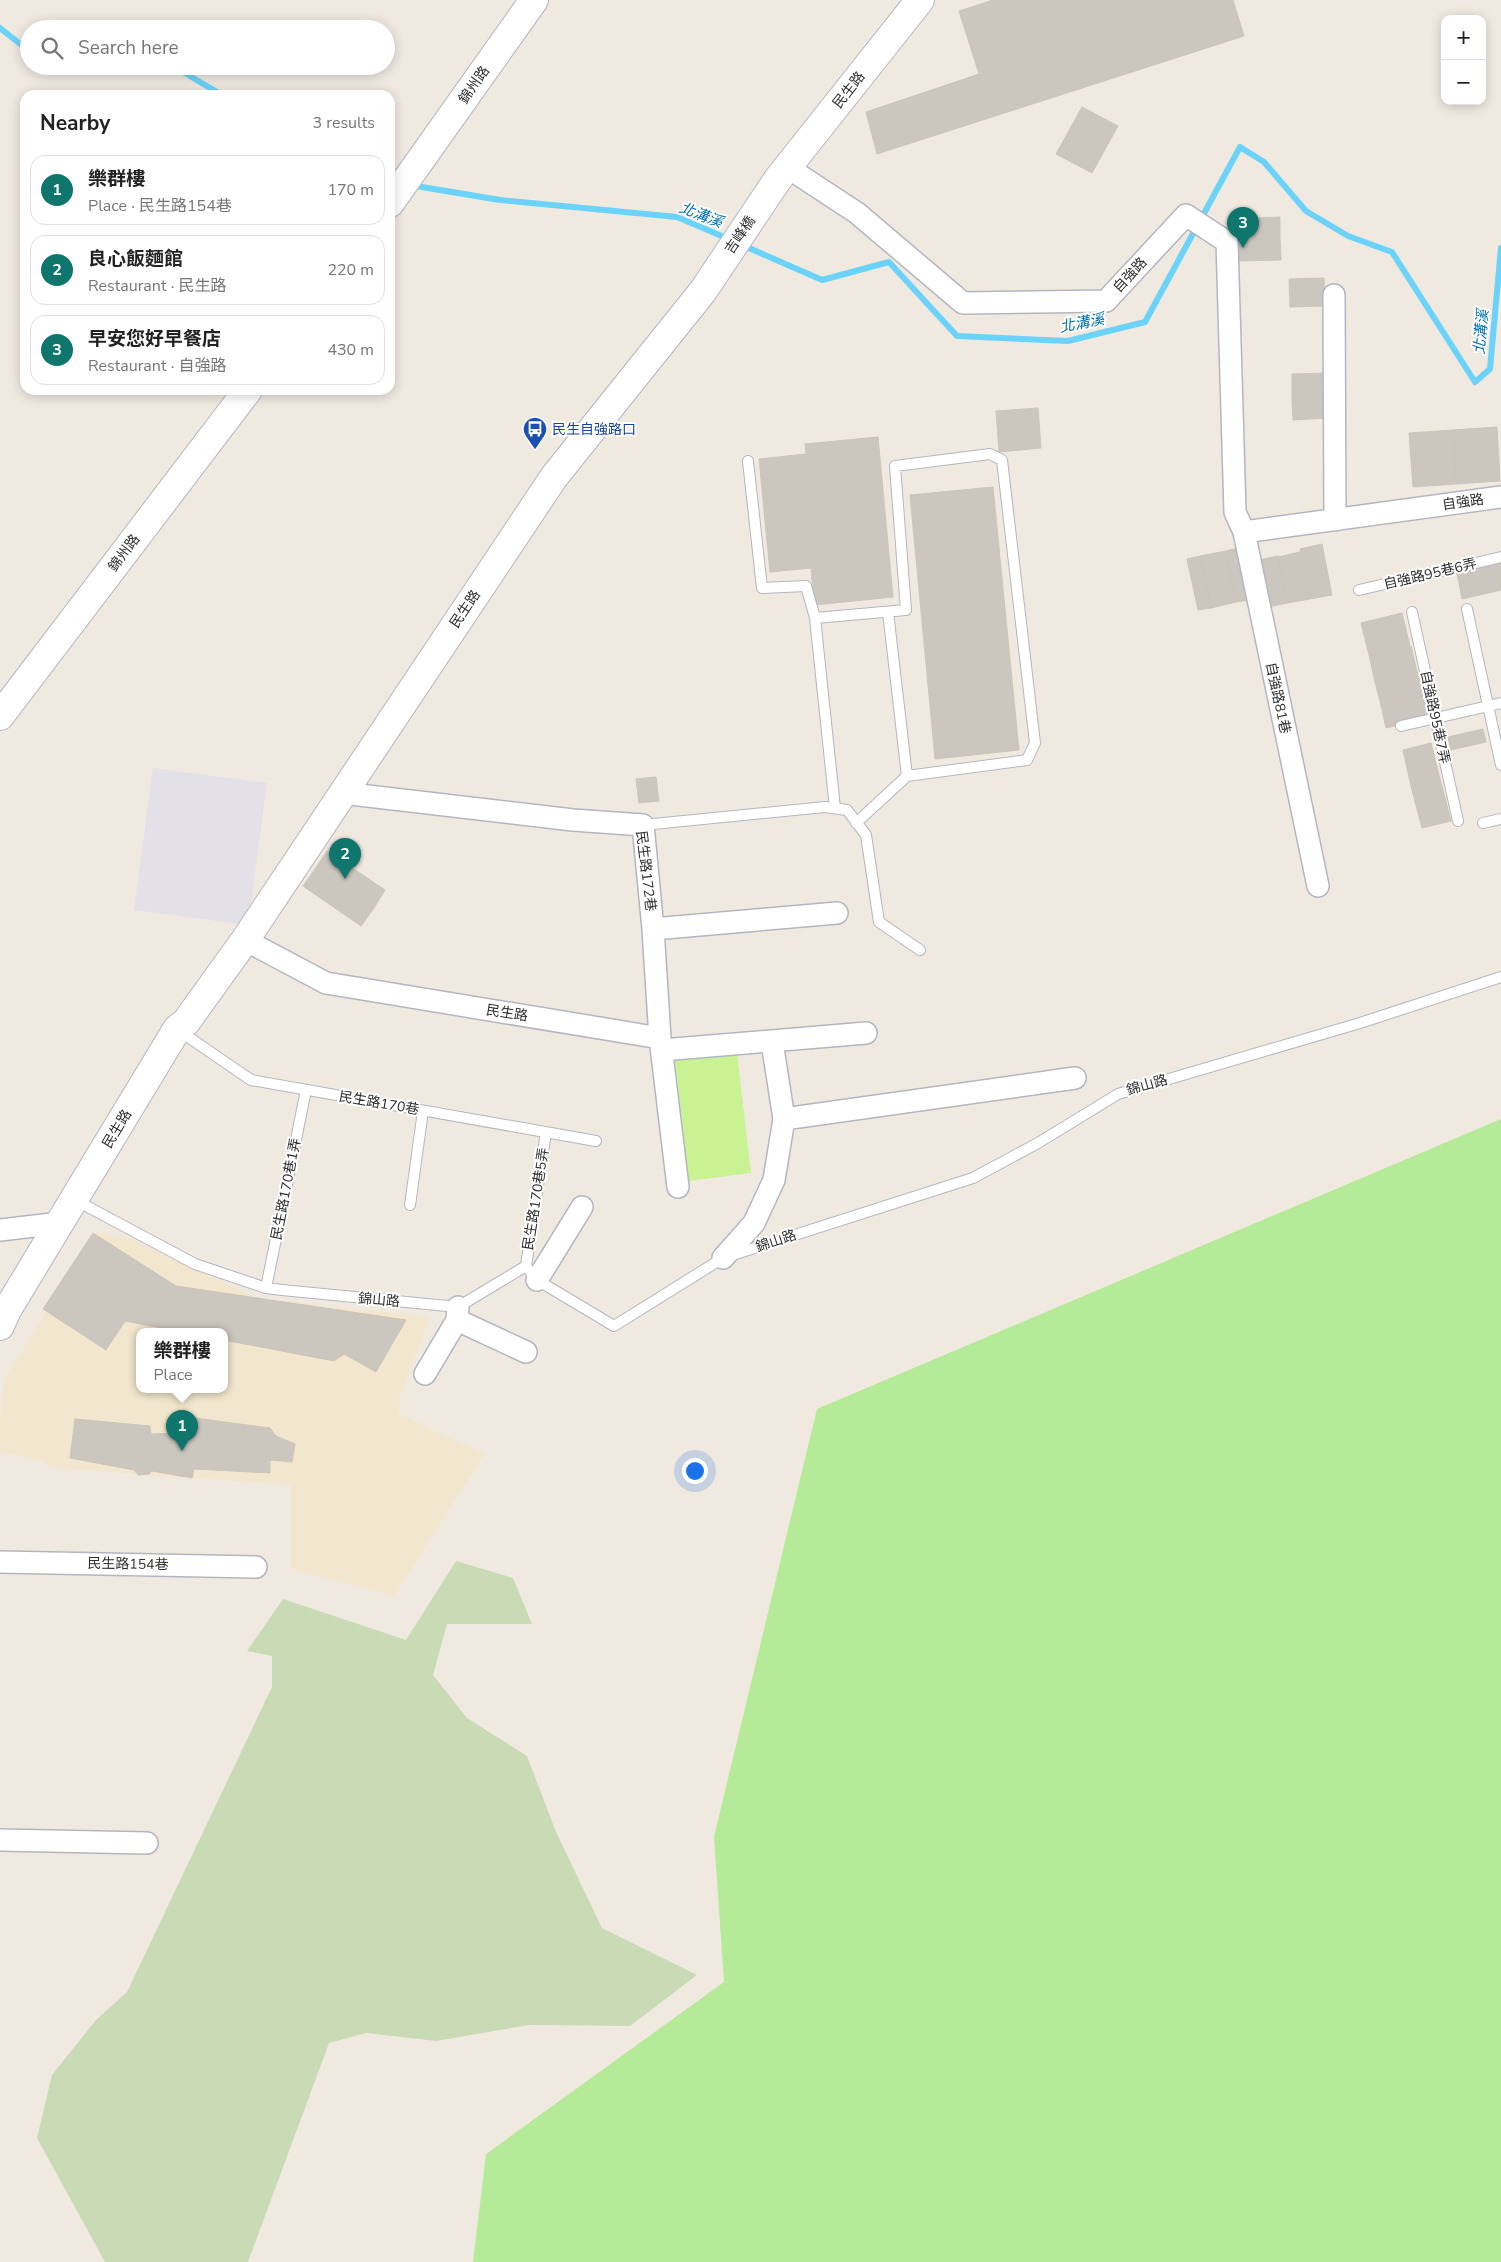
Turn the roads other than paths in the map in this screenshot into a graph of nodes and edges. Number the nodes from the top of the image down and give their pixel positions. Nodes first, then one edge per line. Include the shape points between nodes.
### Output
1 (534, 0) edge
2 (920, 0) edge
3 (783, 173) junction
4 (395, 195) edge
5 (703, 291) joint
6 (1334, 296) dead end
7 (244, 395) edge
8 (748, 461) dead end
9 (1501, 497) edge
10 (1235, 512) joint
11 (1335, 520) junction
12 (1244, 532) junction
13 (1501, 557) edge
14 (1359, 590) dead end
15 (1467, 609) dead end
16 (888, 612) junction
17 (1412, 612) dead end
18 (815, 618) junction
19 (1501, 703) edge
20 (1488, 706) junction
21 (0, 716) edge
22 (1435, 718) junction
23 (1401, 726) dead end
24 (1501, 765) edge
25 (907, 776) junction
26 (342, 793) junction
27 (835, 808) junction
28 (1501, 819) edge
29 (1458, 821) dead end
30 (856, 823) junction
31 (1483, 823) dead end
32 (643, 825) junction
33 (1318, 886) dead end
34 (837, 914) dead end
35 (653, 929) junction
36 (245, 940) junction
37 (920, 950) dead end
38 (1501, 977) edge
39 (177, 1029) junction
40 (866, 1033) dead end
41 (772, 1042) junction
42 (661, 1044) junction
43 (1075, 1078) dead end
44 (306, 1090) junction
45 (423, 1111) junction
46 (784, 1119) junction
47 (546, 1132) junction
48 (596, 1141) dead end
49 (678, 1187) dead end
50 (75, 1200) junction
51 (410, 1205) dead end
52 (582, 1207) dead end
53 (60, 1223) junction
54 (0, 1230) edge
55 (723, 1258) junction
56 (531, 1273) junction
57 (266, 1288) junction
58 (458, 1313) junction
59 (0, 1326) edge
60 (526, 1352) dead end
61 (425, 1374) dead end
62 (0, 1562) edge
63 (256, 1567) dead end
64 (0, 1840) edge
65 (147, 1843) dead end

1 - 4 street, 錦州路
2 - 3 street, 民生路
3 - 5 street, 吉峰橋
3 - 10 street, 自強路 via 857,213 963,302 1106,301 1186,215 1227,242
5 - 26 street, 民生路 via 554,478
6 - 11 street
7 - 21 street, 錦州路
8 - 18 lane via 762,588 806,586
9 - 11 street, 自強路
10 - 12 street, 自強路81巷
11 - 12 street, 自強路
12 - 33 street, 自強路81巷
13 - 14 lane, 自強路95巷6弄
15 - 20 lane
16 - 18 lane
16 - 25 lane
16 - 25 lane via 906,610 896,466 990,454 1002,460 1035,744 1027,760
17 - 22 lane, 自強路95巷7弄
18 - 27 lane
19 - 20 lane
20 - 22 lane
20 - 24 lane
22 - 23 lane
22 - 29 lane, 自強路95巷7弄
25 - 30 lane
26 - 32 street, 民生路172巷
26 - 36 street, 民生路
27 - 30 lane via 847,810
27 - 32 lane
28 - 31 lane
30 - 37 lane via 866,835 879,922
32 - 35 street, 民生路172巷
34 - 35 street
35 - 42 street, 民生路172巷
36 - 39 street, 民生路 via 186,1022
36 - 42 street, 民生路 via 326,983
38 - 55 lane, 錦山路 via 1360,1023 1118,1094 973,1178
39 - 44 lane, 民生路170巷 via 251,1080
39 - 50 street, 民生路
40 - 41 street, 民生路
41 - 42 street, 民生路
41 - 46 street
42 - 49 street, 民生路172巷
43 - 46 street
44 - 45 lane, 民生路170巷
44 - 57 lane, 民生路170巷1弄
45 - 47 lane, 民生路170巷
45 - 51 lane
46 - 55 street via 774,1180 754,1223
47 - 48 lane, 民生路170巷
47 - 56 lane, 民生路170巷5弄
50 - 53 street, 民生路
50 - 57 lane, 錦山路 via 195,1264
52 - 56 street
53 - 54 street
53 - 59 street, 民生路
55 - 56 lane, 錦山路 via 614,1326
56 - 58 lane
57 - 58 lane, 錦山路
58 - 60 street
58 - 61 street
62 - 63 street, 民生路154巷
64 - 65 street

